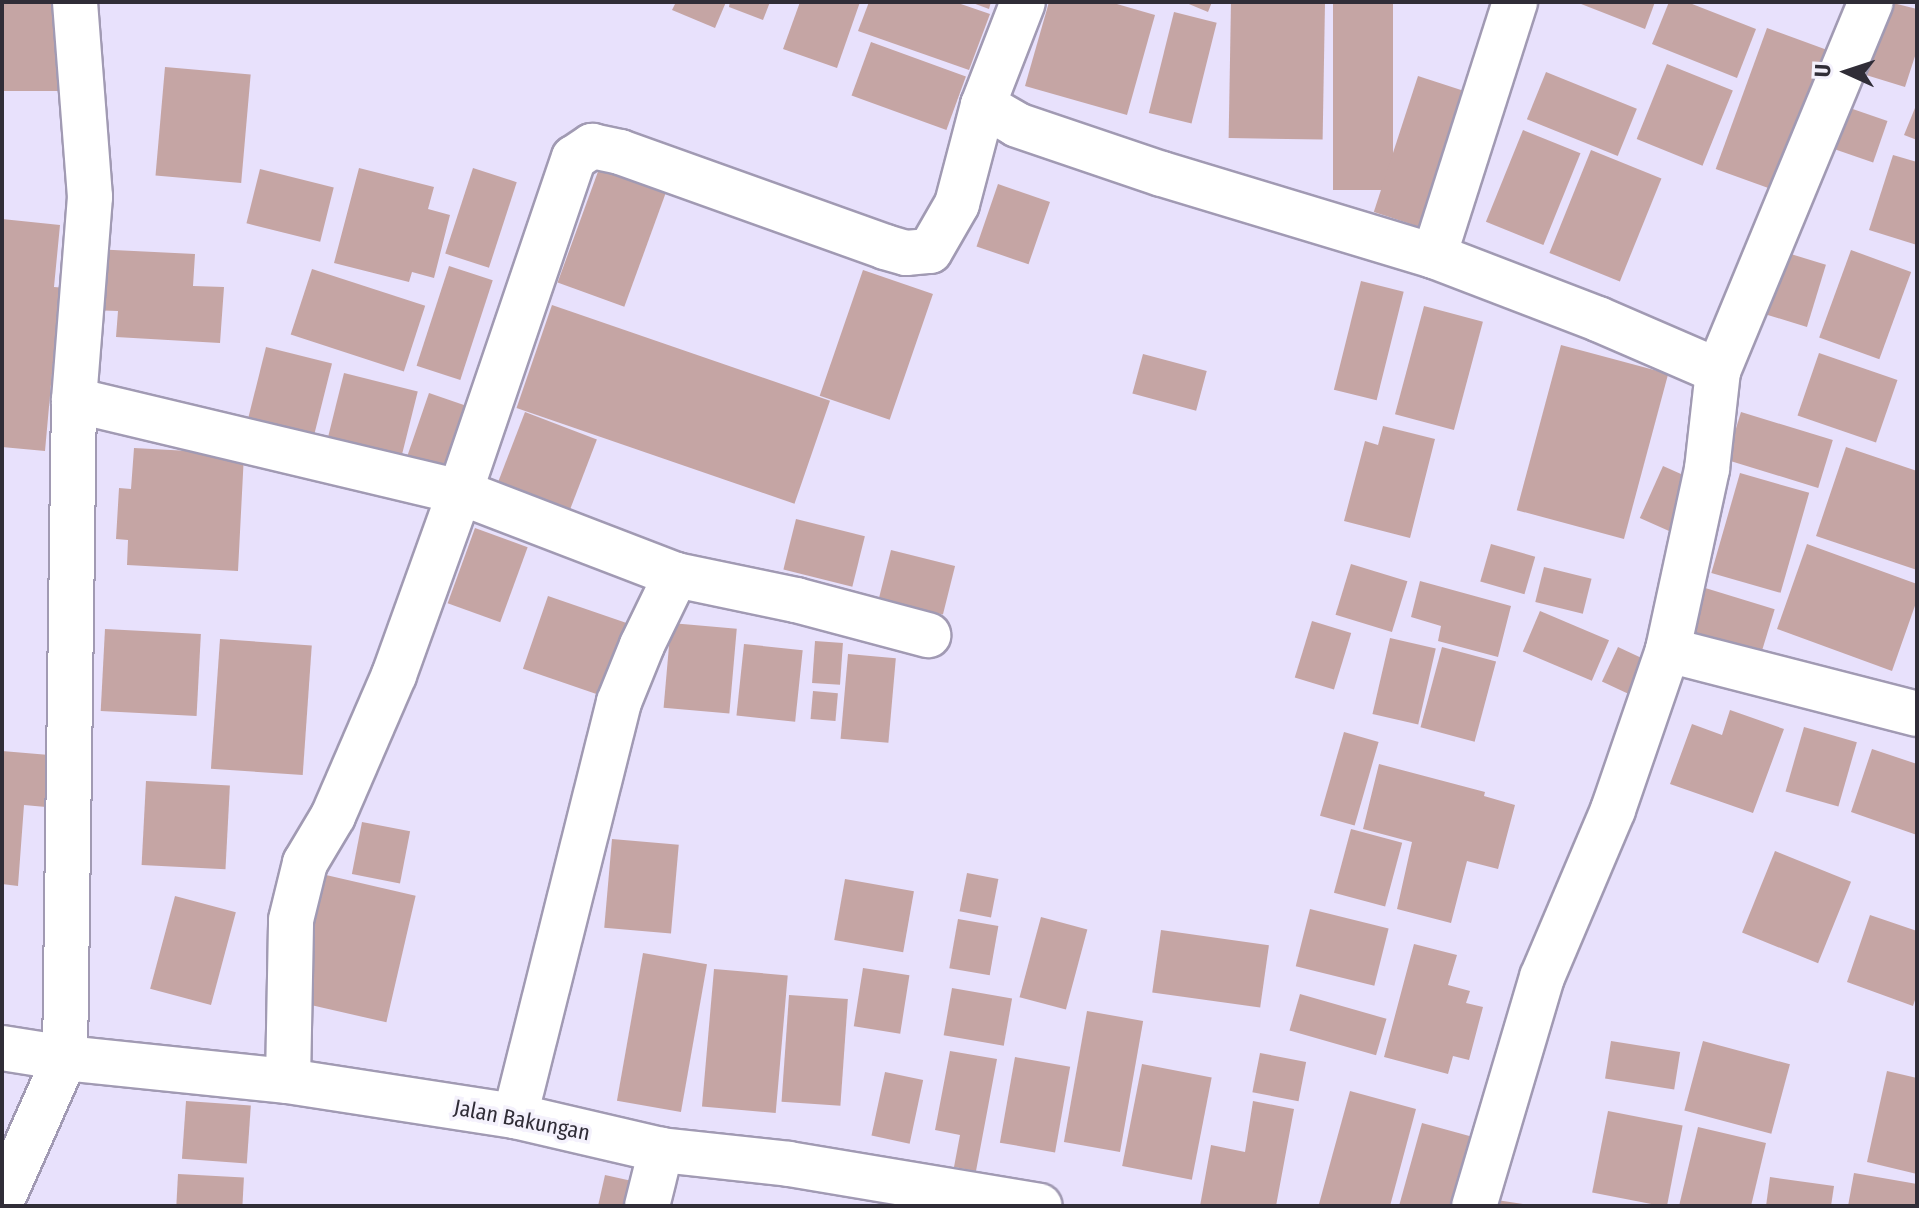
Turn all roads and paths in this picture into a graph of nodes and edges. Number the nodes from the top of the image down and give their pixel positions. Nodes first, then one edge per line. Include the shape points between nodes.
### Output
1 (75, 2) edge
2 (1023, 2) edge
3 (1515, 2) edge
4 (1871, 2) edge
5 (983, 105) junction
6 (1434, 256) junction
7 (1718, 371) junction
8 (74, 400) junction
9 (460, 492) junction
10 (676, 575) junction
11 (928, 635) dead end
12 (1668, 650) junction
13 (1917, 714) edge
14 (2, 1048) edge
15 (65, 1058) junction
16 (288, 1081) junction
17 (515, 1116) junction
18 (661, 1150) junction
19 (2, 1200) edge
20 (647, 1206) edge
21 (1040, 1206) edge
22 (1474, 1206) edge

1 - 8 street via 90,197
2 - 5 street
3 - 6 street
4 - 7 street
5 - 6 street via 1017,125 1162,174
5 - 9 street via 957,204 930,251 906,253 885,247 620,152 592,146 574,158
6 - 7 street
7 - 12 street via 1707,469
8 - 9 street
8 - 15 street
9 - 10 street
9 - 16 street via 394,675 333,816 305,863 291,920
10 - 11 street
10 - 17 street via 619,702
12 - 13 street
12 - 22 street via 1613,810 1542,977
14 - 15 street, Jalan Bakungan
15 - 16 street, Jalan Bakungan
15 - 19 street
16 - 17 street, Jalan Bakungan
17 - 18 street, Jalan Bakungan
18 - 20 street
18 - 21 street, Jalan Bakungan via 789,1164

